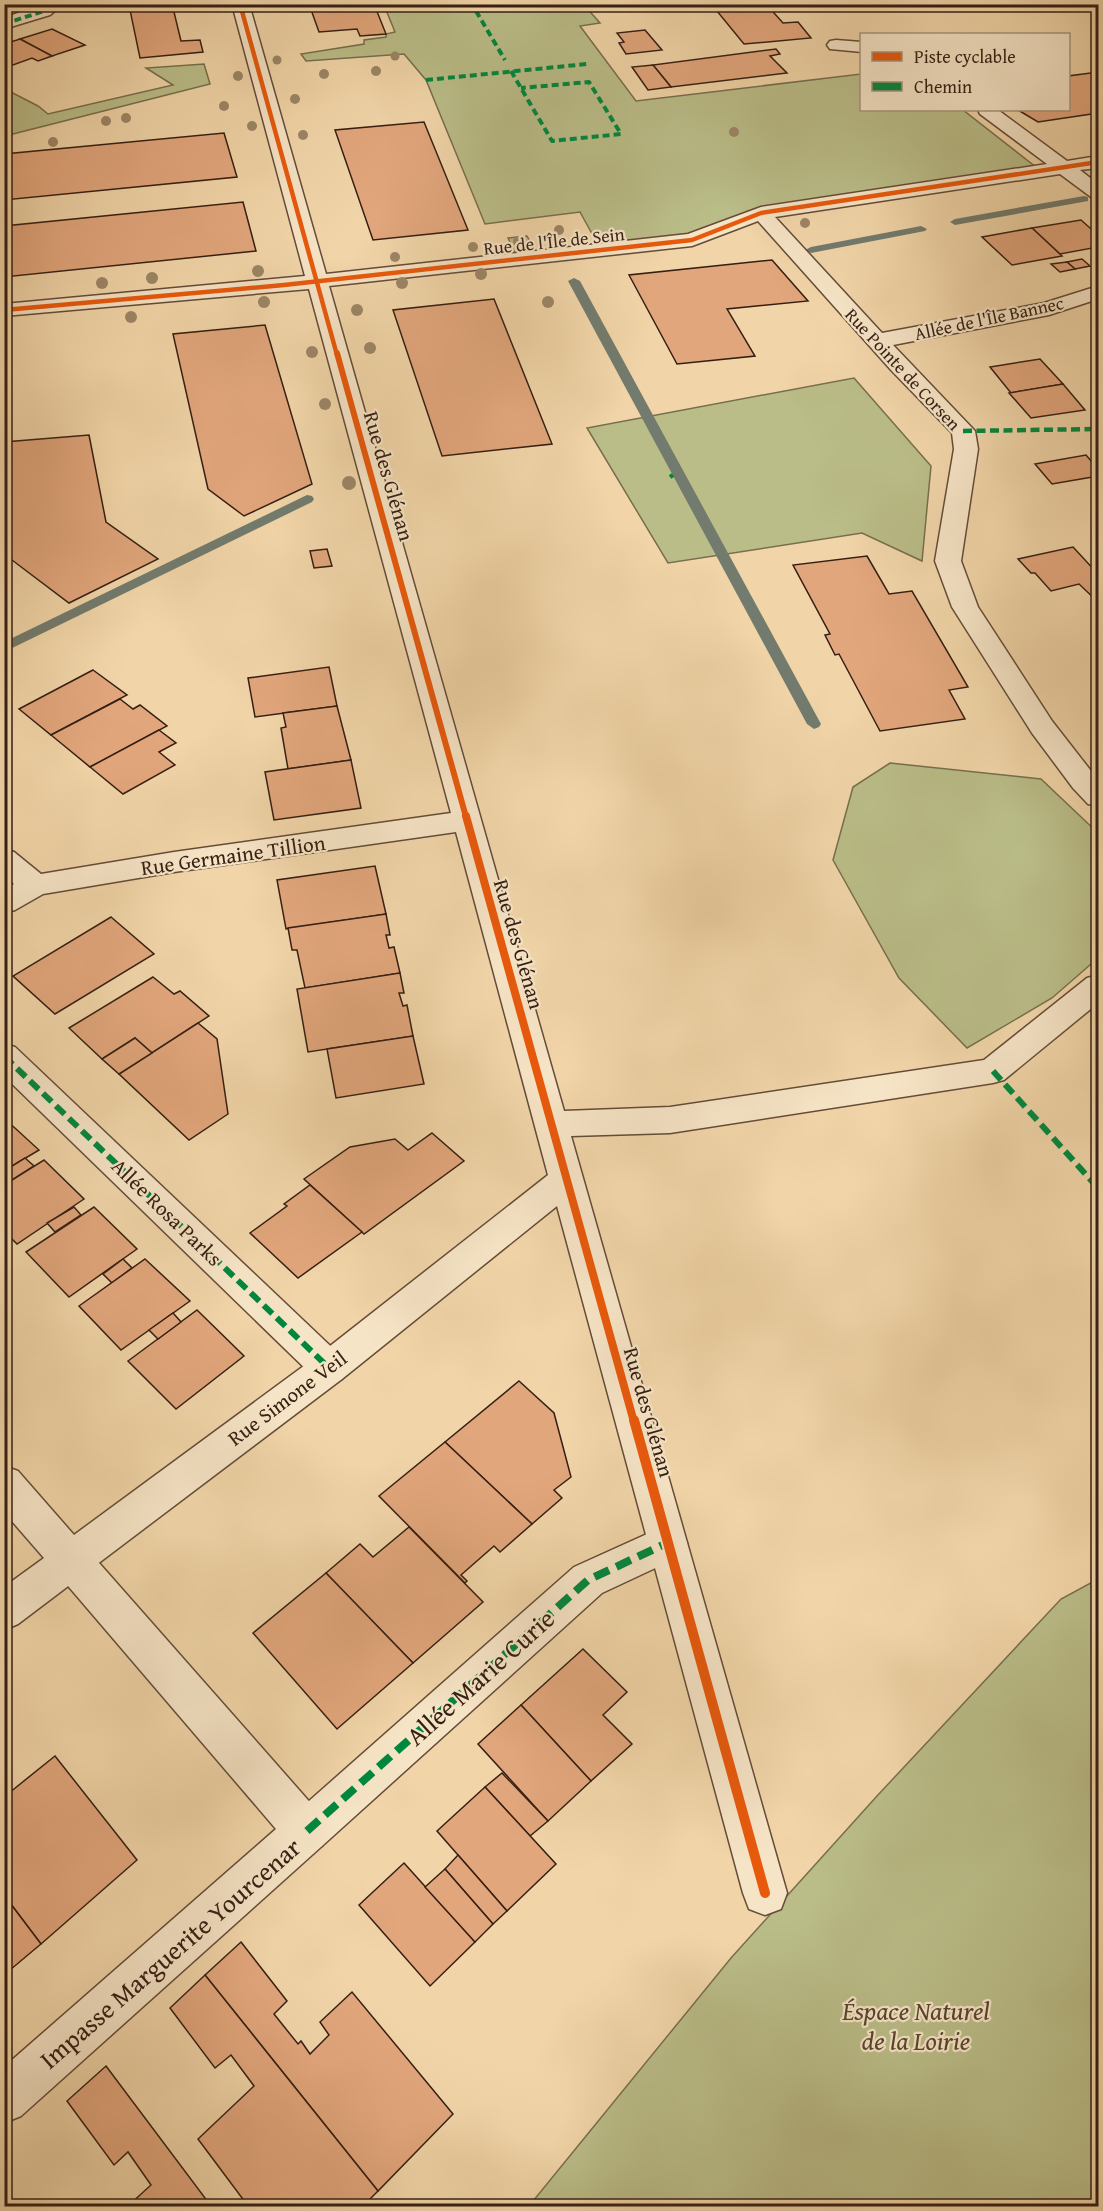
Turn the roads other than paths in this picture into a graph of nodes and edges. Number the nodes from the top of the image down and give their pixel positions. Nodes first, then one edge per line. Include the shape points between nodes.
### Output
1 (240, 4) edge
2 (43, 7) edge
3 (4, 24) edge
4 (836, 45) dead end
5 (860, 47) edge
6 (988, 111) edge
7 (1098, 162) edge
8 (1064, 166) junction
9 (1098, 193) edge
10 (761, 213) junction
11 (316, 281) junction
12 (1098, 292) edge
13 (4, 310) edge
14 (878, 341) junction
15 (1098, 797) edge
16 (466, 821) junction
17 (4, 859) edge
18 (35, 885) junction
19 (4, 903) edge
20 (1098, 986) edge
21 (4, 1056) edge
22 (551, 1125) junction
23 (566, 1180) junction
24 (329, 1368) junction
25 (4, 1483) edge
26 (667, 1544) junction
27 (71, 1560) junction
28 (4, 1611) edge
29 (308, 1831) junction
30 (765, 1893) dead end
31 (4, 2099) edge

1 - 11 street, Rue des Glénan
2 - 3 street
4 - 5 street
6 - 8 street
7 - 8 street, Rue de l'Île de Sein
8 - 9 street
8 - 10 street, Rue de l'Île de Sein
10 - 11 street, Rue de l'Île de Sein via 692,240
10 - 14 street, Rue Pointe de Corsen
11 - 13 street, Rue de l'Île de Sein
11 - 16 street, Rue des Glénan
12 - 14 street, Allée de l'Île Bannec via 1049,309
14 - 15 street, Rue Pointe de Corsen via 963,431 966,449 948,561 965,607 1042,727
16 - 18 street, Rue Germaine Tillion
16 - 22 street, Rue des Glénan
17 - 18 street
18 - 19 street, Rue Germaine Tillion
20 - 22 street via 993,1071 670,1120
21 - 24 street, Allée Rosa Parks
22 - 23 street, Rue des Glénan
23 - 24 street, Rue Simone Veil
23 - 26 street, Rue des Glénan
24 - 27 street, Rue Simone Veil
25 - 27 street, Impasse Marguerite Yourcenar
26 - 29 street, Allée Marie Curie via 588,1580
26 - 30 street, Rue des Glénan
27 - 28 street, Rue Simone Veil
27 - 29 street, Impasse Marguerite Yourcenar
29 - 31 street, Impasse Marguerite Yourcenar

